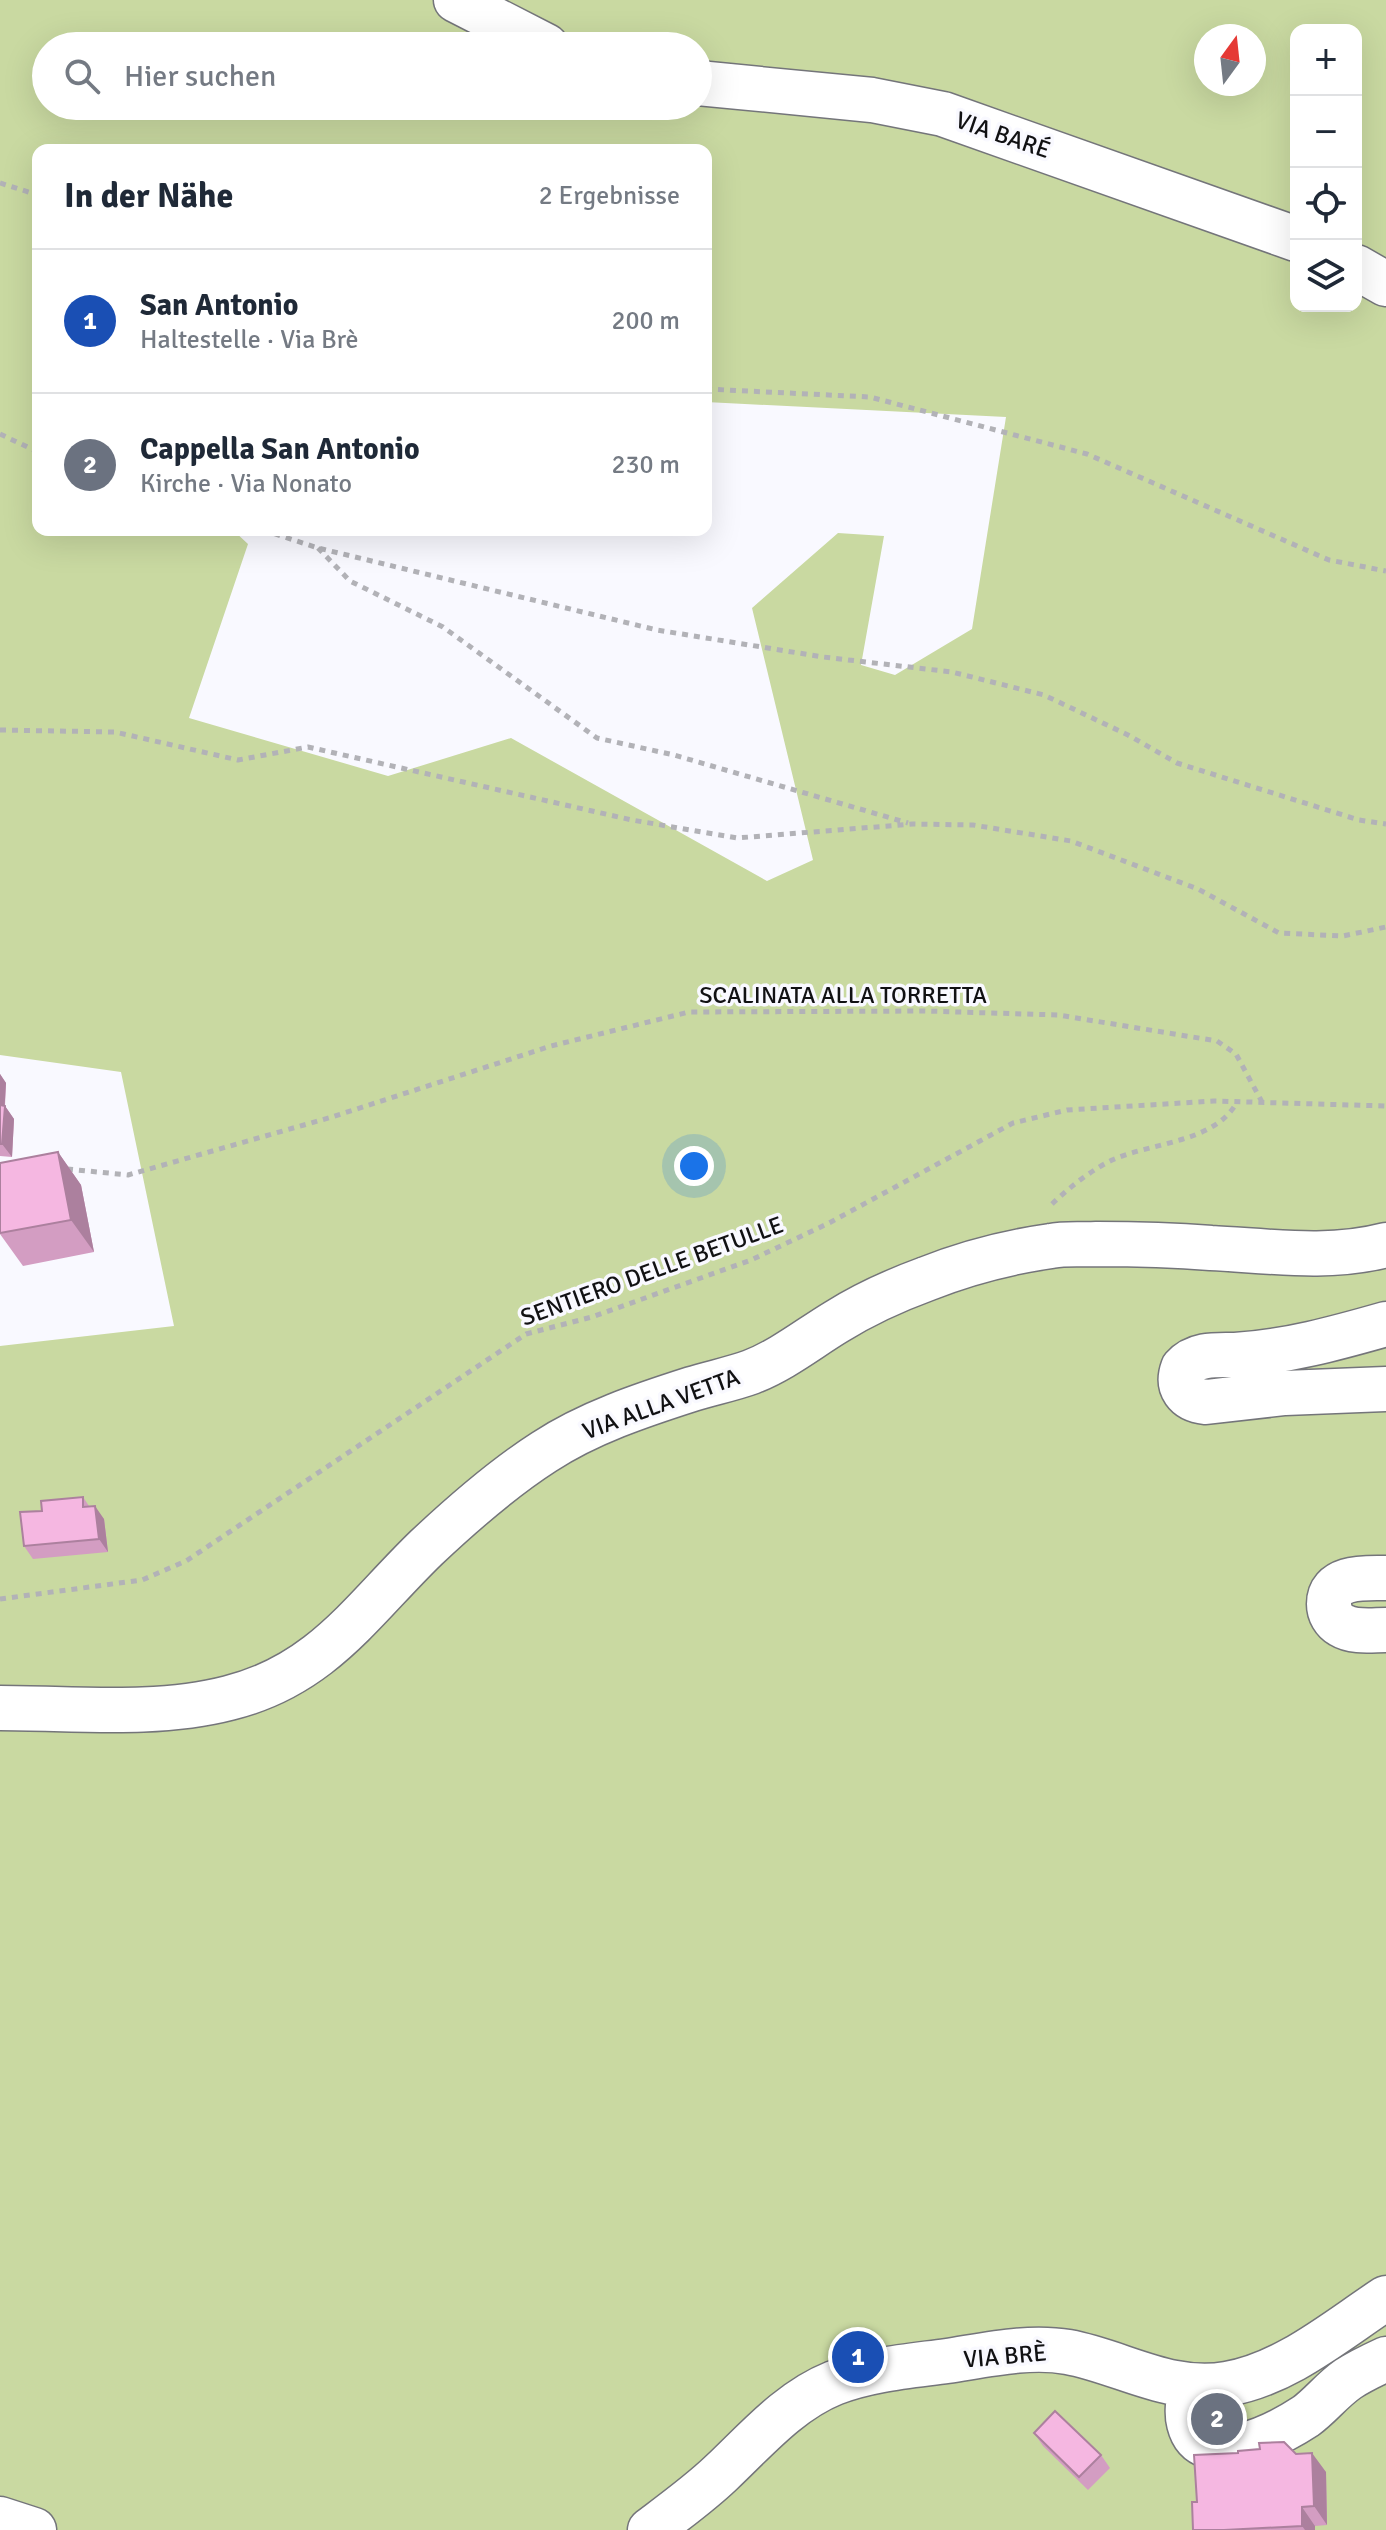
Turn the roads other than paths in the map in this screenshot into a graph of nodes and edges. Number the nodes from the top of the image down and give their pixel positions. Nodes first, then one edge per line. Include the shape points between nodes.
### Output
1 (456, 0) edge
2 (519, 32) edge
3 (712, 84) edge
4 (1290, 237) edge
5 (1362, 270) edge
6 (1386, 284) edge
7 (1386, 1245) edge
8 (1386, 1324) edge
9 (1386, 1389) edge
10 (1386, 1578) edge
11 (1386, 1630) edge
12 (0, 1708) edge
13 (1386, 2298) edge
14 (1386, 2359) edge
15 (1190, 2386) junction
16 (0, 2519) edge
17 (34, 2530) edge
18 (650, 2530) edge

1 - 2 street
3 - 4 street, VIA BARÉ via 872,100 943,114
5 - 6 street
7 - 12 street, VIA ALLA VETTA via 1355,1253 1307,1254 1148,1244 1054,1245 975,1262 842,1319 751,1372 603,1422 542,1453 461,1516 320,1654 259,1688 194,1705
8 - 9 street via 1265,1353 1198,1357 1183,1368 1180,1380 1187,1395 1206,1402
10 - 11 street via 1353,1578 1331,1593 1329,1602 1333,1619 1341,1625
13 - 15 street, VIA BRÈ via 1269,2371 1227,2384
14 - 15 street via 1350,2378 1297,2422 1236,2447 1215,2448 1198,2439 1188,2422
15 - 18 street, VIA BRÈ via 1141,2376 1087,2356 1041,2350 857,2375 803,2399
16 - 17 street

